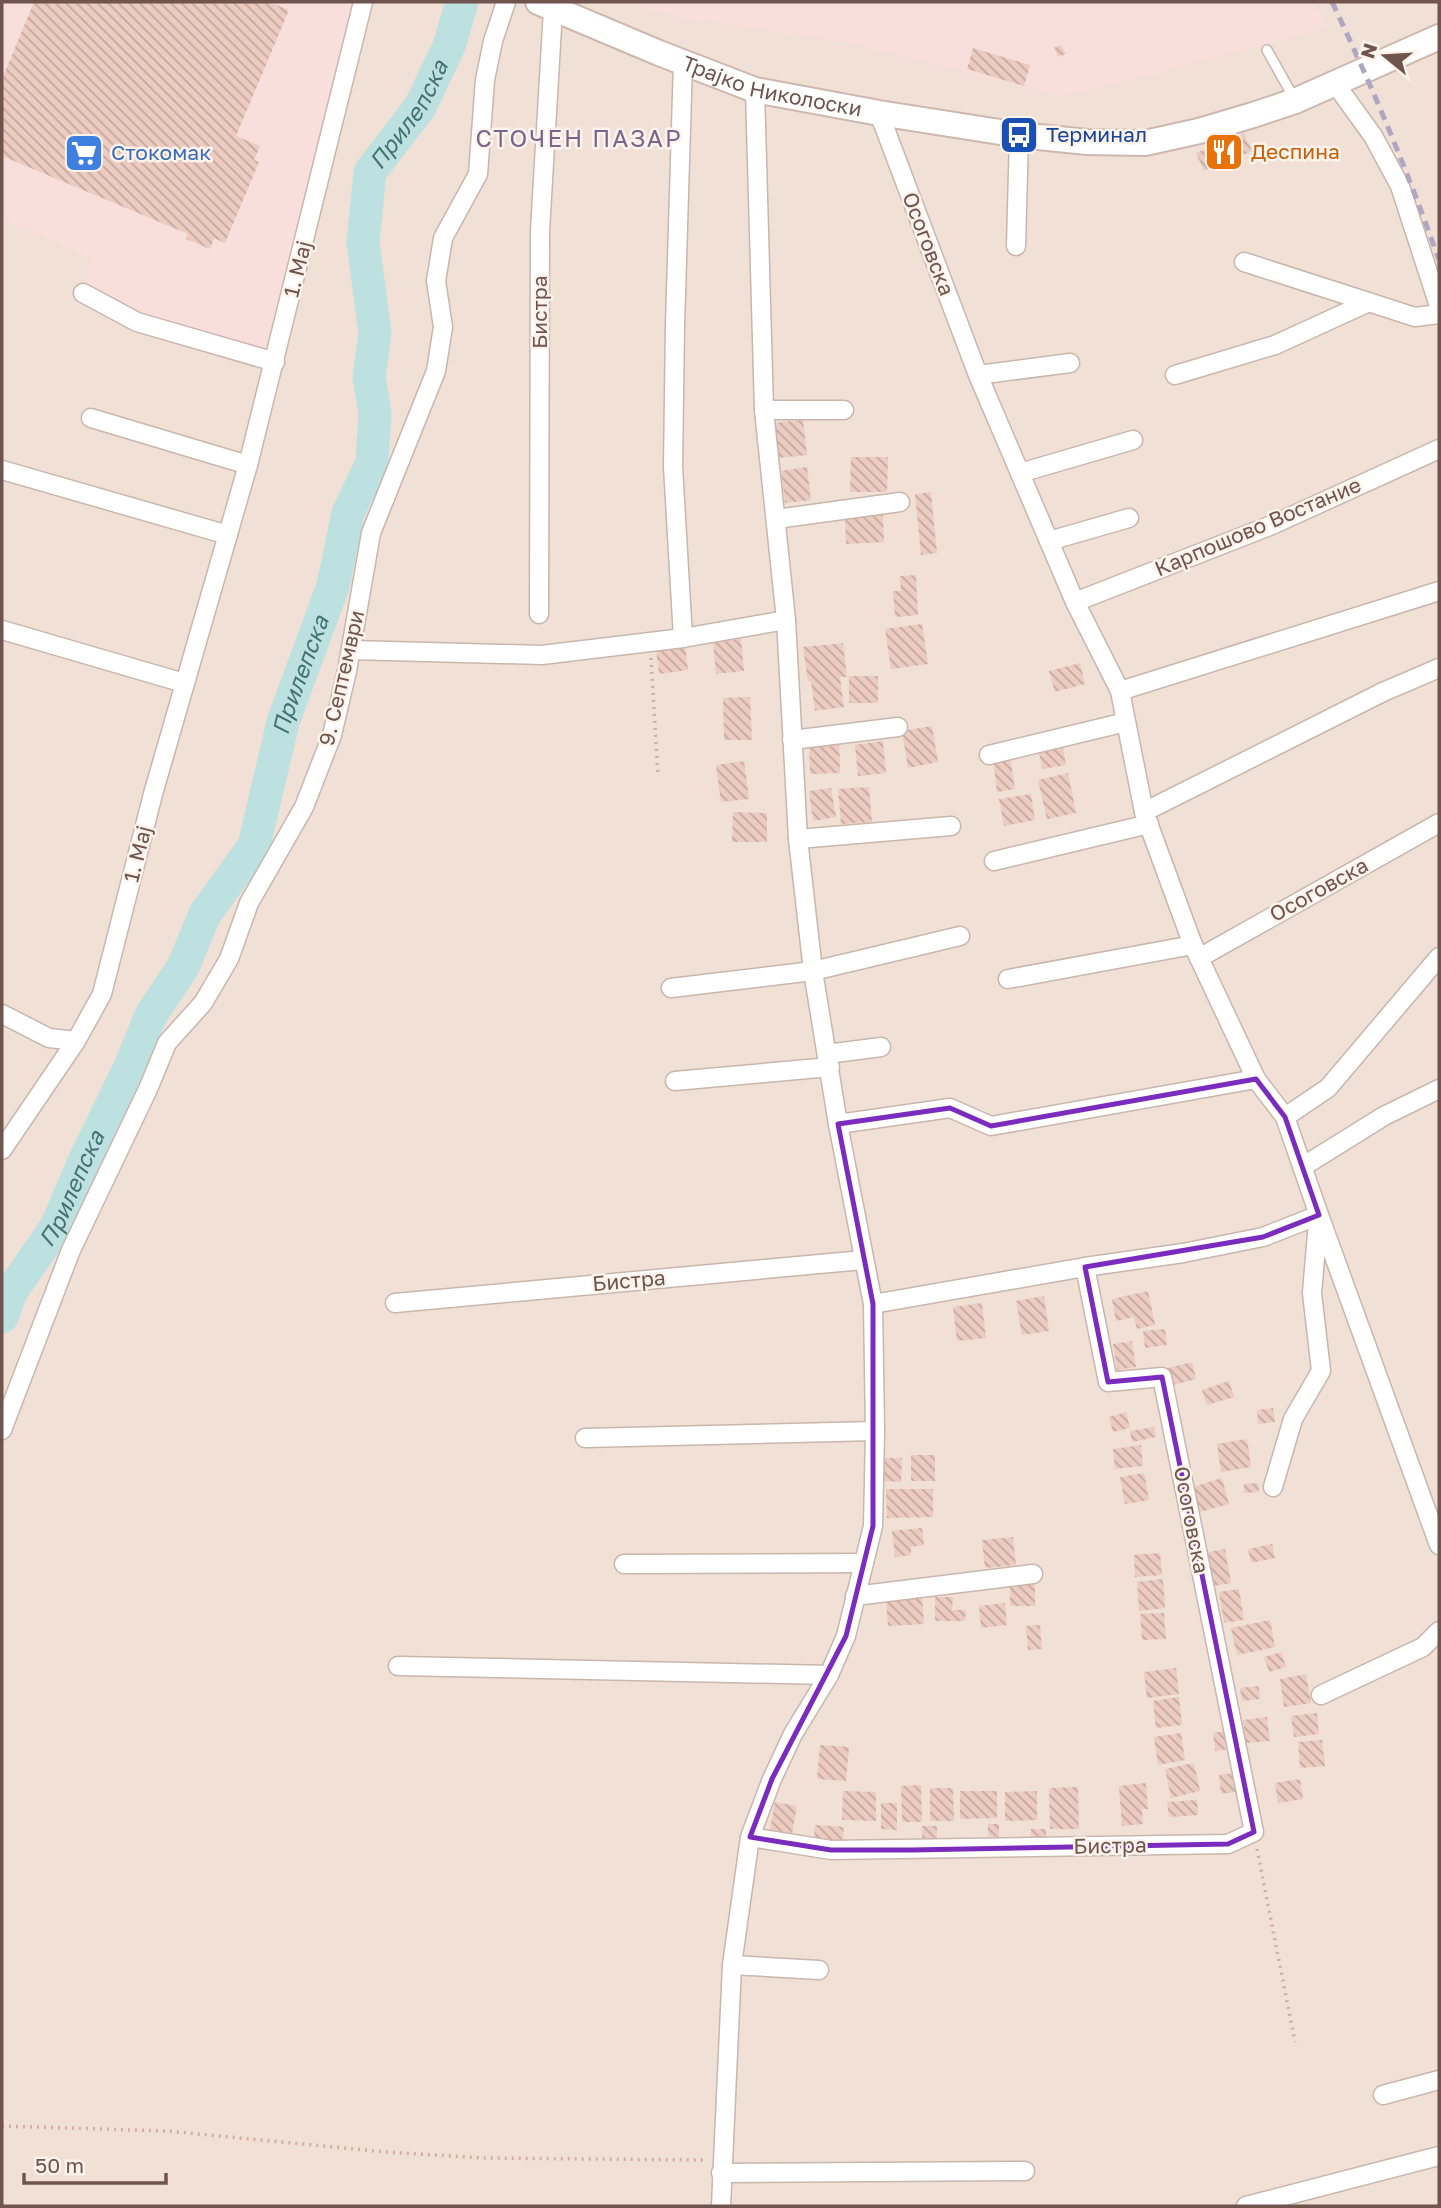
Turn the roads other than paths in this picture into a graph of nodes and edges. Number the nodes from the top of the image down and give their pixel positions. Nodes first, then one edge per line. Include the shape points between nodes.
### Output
1 (363, 2) edge
2 (506, 2) edge
3 (546, 6) edge
4 (1439, 37) edge
5 (1267, 50) dead end
6 (683, 62) junction
7 (1334, 82) junction
8 (755, 90) junction
9 (1295, 102) junction
10 (879, 113) junction
11 (1019, 135) junction
12 (1016, 246) dead end
13 (1244, 262) dead end
14 (83, 293) dead end
15 (1369, 302) junction
16 (1439, 306) edge
17 (1439, 314) edge
18 (275, 362) junction
19 (1070, 363) dead end
20 (978, 375) junction
21 (1175, 375) dead end
22 (764, 410) junction
23 (844, 410) dead end
24 (91, 418) dead end
25 (1133, 440) dead end
26 (1439, 449) edge
27 (248, 465) junction
28 (2, 470) edge
29 (1020, 473) junction
30 (900, 502) dead end
31 (1129, 518) dead end
32 (776, 519) junction
33 (228, 536) junction
34 (1049, 541) junction
35 (1439, 591) edge
36 (1075, 602) junction
37 (539, 614) dead end
38 (786, 620) junction
39 (2, 630) edge
40 (683, 638) junction
41 (351, 650) junction
42 (1439, 668) edge
43 (184, 683) junction
44 (1119, 691) junction
45 (1126, 722) junction
46 (898, 727) dead end
47 (792, 740) junction
48 (989, 755) dead end
49 (1146, 818) junction
50 (1439, 823) edge
51 (951, 826) dead end
52 (798, 839) junction
53 (994, 861) dead end
54 (960, 936) dead end
55 (1196, 952) junction
56 (1439, 957) edge
57 (813, 971) junction
58 (1008, 979) dead end
59 (671, 988) dead end
60 (2, 1014) edge
61 (76, 1041) junction
62 (881, 1047) dead end
63 (828, 1060) junction
64 (1256, 1079) junction
65 (675, 1081) dead end
66 (1439, 1088) edge
67 (1285, 1117) junction
68 (838, 1125) junction
69 (2, 1150) edge
70 (1302, 1167) junction
71 (1319, 1215) junction
72 (863, 1260) junction
73 (1085, 1267) junction
74 (395, 1303) dead end
75 (873, 1304) junction
76 (2, 1430) edge
77 (875, 1431) junction
78 (585, 1438) dead end
79 (1273, 1487) dead end
80 (1439, 1545) edge
81 (864, 1563) junction
82 (624, 1564) dead end
83 (1033, 1574) dead end
84 (855, 1596) junction
85 (1439, 1631) edge
86 (398, 1666) dead end
87 (829, 1675) junction
88 (1321, 1695) dead end
89 (1254, 1832) joint
90 (750, 1837) junction
91 (732, 1965) junction
92 (819, 1970) dead end
93 (1439, 2080) edge
94 (1383, 2095) dead end
95 (1439, 2156) edge
96 (721, 2167) junction
97 (1025, 2171) dead end
98 (721, 2206) edge
99 (1246, 2206) edge

1 - 18 street, 1. Мај
2 - 41 street, 9. Септември via 485,80 478,174 443,237 436,281 443,327 436,372 371,533
3 - 6 main road, Трајко Николоски
3 - 37 street, Бистра
4 - 7 main road, Трајко Николоски
5 - 9 lane
6 - 8 main road, Трајко Николоски
6 - 40 street via 673,466
7 - 9 main road, Трајко Николоски
7 - 16 street via 1373,136 1400,186
8 - 10 main road, Трајко Николоски
8 - 22 street
9 - 11 main road, Трајко Николоски via 1145,143
10 - 11 main road, Трајко Николоски
10 - 20 street, Осоговска
11 - 12 street
13 - 15 street
14 - 18 street via 137,322
15 - 17 street via 1415,317
15 - 21 street via 1275,345
18 - 27 street, 1. Мај
19 - 20 street
20 - 29 street, Осоговска
22 - 23 street
22 - 32 street
24 - 27 street
25 - 29 street
26 - 36 street, Карпошово Востание via 1272,524
27 - 33 street, 1. Мај
28 - 33 street
29 - 34 street, Осоговска
30 - 32 street
31 - 34 street
32 - 38 street
33 - 43 street, 1. Мај
34 - 36 street, Осоговска
35 - 44 street
36 - 44 street, Осоговска
38 - 40 street
38 - 47 street
39 - 43 street
40 - 41 street via 542,656
41 - 76 street, 9. Септември via 332,735 304,807 248,903 229,959 203,1003 167,1043 71,1250
42 - 49 street via 1383,692
43 - 61 street, 1. Мај via 102,994
44 - 45 street, Осоговска
45 - 48 street
45 - 49 street, Осоговска
46 - 47 street
47 - 52 street
49 - 53 street
49 - 55 street, Осоговска
50 - 55 street, Осоговска
51 - 52 street
52 - 57 street
54 - 57 street
55 - 58 street, Осоговска
55 - 64 street, Осоговска
56 - 67 street via 1328,1088
57 - 59 street
57 - 63 street
60 - 61 street via 49,1038
61 - 69 street, 1. Мај
62 - 63 street
63 - 65 street
63 - 68 street
64 - 67 street, Осоговска
64 - 68 street via 990,1126 950,1108
66 - 70 street
67 - 70 street, Осоговска
68 - 72 street
70 - 71 street, Осоговска
71 - 73 street via 1263,1237
71 - 79 street, Осоговска via 1311,1293 1321,1371 1293,1419
71 - 80 street, Осоговска
72 - 74 street, Бистра
72 - 75 street
73 - 75 street
73 - 89 street, Осоговска via 1108,1382 1162,1377
75 - 77 street
77 - 78 street
77 - 81 street via 873,1526
81 - 82 street
81 - 84 street
83 - 84 street
84 - 87 street via 846,1636
85 - 88 street via 1423,1647
86 - 87 street
87 - 90 street via 788,1745
89 - 90 street, Бистра via 1228,1844 912,1850 831,1850
90 - 91 street
91 - 92 street
91 - 96 street
93 - 94 street
95 - 99 street
96 - 97 street
96 - 98 street

